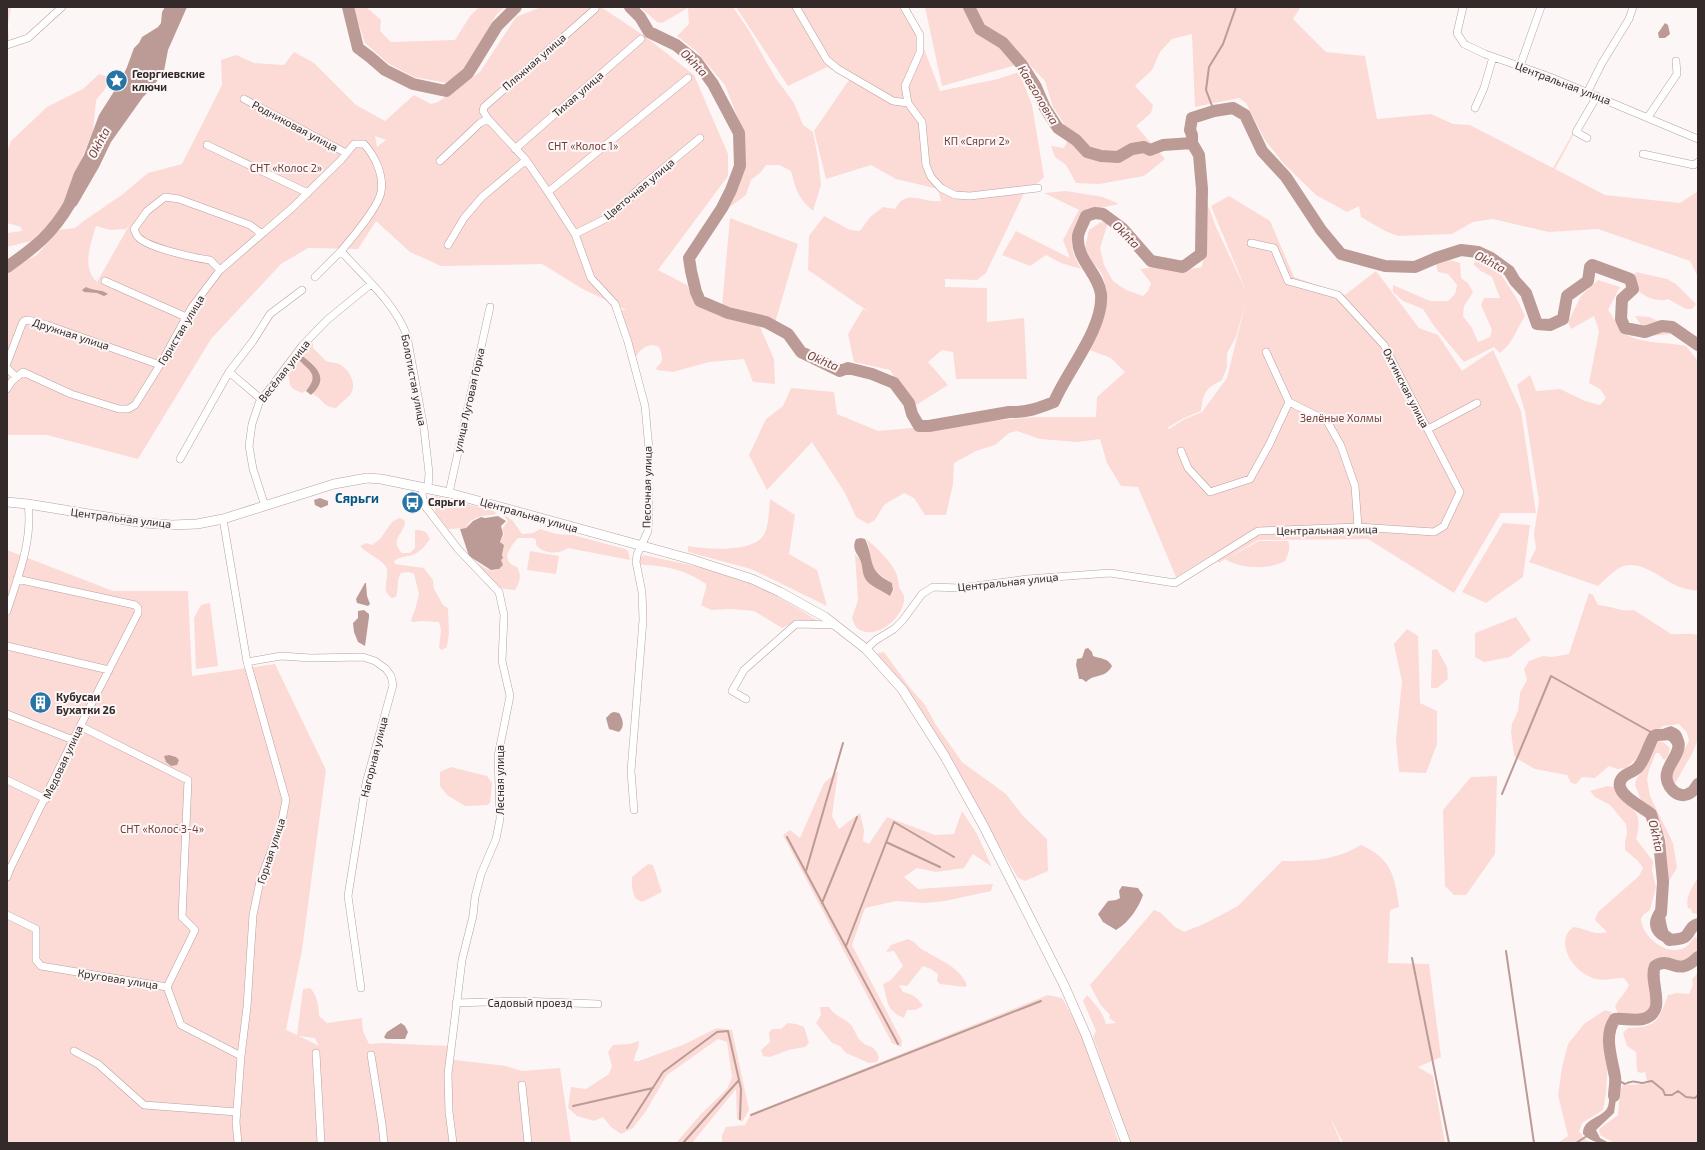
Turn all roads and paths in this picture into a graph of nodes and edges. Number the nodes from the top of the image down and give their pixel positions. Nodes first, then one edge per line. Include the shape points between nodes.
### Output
1 (62, 7) edge
2 (796, 7) edge
3 (904, 7) edge
4 (1463, 7) edge
5 (1541, 7) edge
6 (1633, 7) edge
7 (595, 8) dead end
8 (641, 39) dead end
9 (7, 45) edge
10 (1493, 57) junction
11 (1676, 61) dead end
12 (1520, 66) junction
13 (688, 78) dead end
14 (1587, 93) junction
15 (1597, 96) junction
16 (244, 99) dead end
17 (908, 103) junction
18 (1475, 108) dead end
19 (1648, 117) junction
20 (488, 119) junction
21 (700, 138) dead end
22 (1587, 138) dead end
23 (1698, 139) edge
24 (206, 145) dead end
25 (515, 149) junction
26 (346, 153) junction
27 (1643, 154) dead end
28 (526, 160) junction
29 (440, 161) dead end
30 (1698, 162) edge
31 (1038, 188) dead end
32 (548, 192) junction
33 (308, 193) junction
34 (262, 234) junction
35 (575, 234) junction
36 (1251, 243) dead end
37 (448, 245) dead end
38 (341, 251) junction
39 (220, 270) junction
40 (315, 277) dead end
41 (105, 281) dead end
42 (371, 284) junction
43 (302, 290) dead end
44 (490, 307) dead end
45 (186, 317) junction
46 (1266, 352) dead end
47 (7, 363) edge
48 (160, 365) junction
49 (7, 368) edge
50 (229, 372) junction
51 (16, 377) junction
52 (7, 389) edge
53 (262, 399) junction
54 (1289, 402) junction
55 (1477, 404) dead end
56 (1428, 429) junction
57 (1181, 451) dead end
58 (180, 459) dead end
59 (426, 487) junction
60 (449, 493) junction
61 (7, 502) edge
62 (28, 504) junction
63 (265, 506) junction
64 (223, 519) junction
65 (1444, 526) joint
66 (1358, 527) junction
67 (642, 546) junction
68 (18, 579) junction
69 (7, 611) edge
70 (836, 625) junction
71 (7, 646) edge
72 (866, 649) junction
73 (247, 662) junction
74 (109, 670) junction
75 (746, 699) dead end
76 (7, 714) edge
77 (80, 726) junction
78 (73, 740) junction
79 (7, 780) edge
80 (46, 799) junction
81 (634, 810) dead end
82 (9, 868) edge
83 (7, 877) edge
84 (7, 915) edge
85 (167, 987) junction
86 (361, 988) dead end
87 (459, 1003) junction
88 (598, 1004) dead end
89 (74, 1051) dead end
90 (316, 1053) dead end
91 (371, 1055) dead end
92 (241, 1056) junction
93 (522, 1085) dead end
94 (237, 1112) junction
95 (238, 1143) edge
96 (321, 1143) edge
97 (384, 1143) edge
98 (453, 1143) edge
99 (528, 1143) edge
100 (1126, 1143) edge

1 - 9 street via 28,38
2 - 17 street via 827,60 894,102
3 - 17 street via 920,35 920,52 905,86
4 - 10 street, Центральная улица via 1457,33 1464,44
5 - 12 street
6 - 14 street via 1629,20
7 - 20 street, Пляжная улица via 484,106 483,112
8 - 25 street, Тихая улица
10 - 12 street, Центральная улица
10 - 18 street
11 - 19 street via 1677,74
12 - 14 street, Центральная улица
13 - 32 street
14 - 15 street, Центральная улица
15 - 19 street, Центральная улица
15 - 22 street via 1576,132
16 - 26 street, Родниковая улица
17 - 31 street via 922,122 926,165 931,178 941,188 955,195 970,196
19 - 23 street, Центральная улица
20 - 25 street, Песочная улица
20 - 29 street via 480,123
21 - 35 street, Цветочная улица via 609,217
24 - 33 street
25 - 28 street, Песочная улица
26 - 33 street, Гористая улица
26 - 38 street, Гористая улица via 354,144 364,144 373,154 380,173 381,192 375,206
27 - 30 street via 1694,166
28 - 32 street, Песочная улица
28 - 37 street via 482,197 464,218
32 - 35 street, Песочная улица
33 - 34 street, Гористая улица
34 - 39 street, Гористая улица
34 - 39 street via 250,225 179,199 165,197 147,211 134,229 138,237 172,252 210,260
35 - 67 street, Песочная улица via 591,278 618,310 647,413 649,507 648,531
36 - 56 street, Охтинская улица via 1274,248 1288,281 1338,294 1358,315 1384,345
38 - 40 street
38 - 42 street, Болотистая улица
39 - 45 street, Гористая улица
41 - 45 street
42 - 53 street, Весёлая улица via 317,330
42 - 59 street, Болотистая улица via 396,312 407,336 424,429 429,473
43 - 50 street via 270,314
44 - 60 street, улица Луговая Горка
45 - 48 street, Гористая улица
46 - 54 street
47 - 48 street, Дружная улица via 20,328 24,321 28,320
48 - 51 street, Гористая улица via 138,403 125,409 71,394 23,372
49 - 51 street
50 - 53 street
50 - 58 street
51 - 52 street
53 - 63 street, Весёлая улица via 252,424 249,446 253,469
54 - 57 street via 1250,479 1210,492 1188,468
54 - 66 street via 1327,421 1341,446 1355,486
55 - 56 street
56 - 65 street, Охтинская улица via 1460,492
59 - 60 street, Центральная улица
59 - 63 street, Центральная улица via 381,479 360,479 334,484
59 - 87 street, Лесная улица via 422,495 425,506 458,549 499,592 504,615 502,661 510,696 498,756 500,819 496,839 488,853 479,880 462,960
60 - 67 street, Центральная улица
61 - 62 street, Центральная улица
62 - 64 street, Центральная улица via 151,523 197,524
62 - 68 street via 30,516 25,553
63 - 64 street, Центральная улица
64 - 73 street, Горная улица
65 - 66 street, Центральная улица via 1434,532
66 - 72 street, Центральная улица via 1258,531 1175,583 1110,573 1028,579 960,588 933,587 922,594 894,629
67 - 70 street, Центральная улица via 752,579 780,592
67 - 81 street, Песочная улица via 636,562 642,592 643,620 631,771
68 - 69 street
68 - 74 street, Медовая улица via 135,605 138,613
70 - 72 street, Центральная улица
70 - 75 street via 796,624 744,670 732,691
71 - 74 street
72 - 100 street, Центральная улица via 902,689 944,755 983,825 1076,1010
73 - 86 street, Нагорная улица via 281,656 363,657 375,661 391,676 393,684 366,783 348,896
73 - 92 street, Горная улица via 286,800 281,825 260,881 253,915
74 - 77 street, Медовая улица
76 - 78 street
77 - 78 street, Медовая улица
77 - 85 street, Круговая улица via 188,780 182,918 195,930
78 - 80 street, Медовая улица
79 - 80 street
80 - 82 street, Медовая улица
82 - 83 street, Медовая улица
84 - 85 street, Круговая улица via 36,929 36,960 41,966
85 - 92 street via 181,1025
87 - 88 street, Садовый проезд via 522,1001
87 - 98 street, Лесная улица via 448,1074
89 - 94 street via 98,1064 144,1105
90 - 96 street
91 - 97 street
92 - 94 street, Горная улица
93 - 99 street
94 - 95 street, Горная улица

